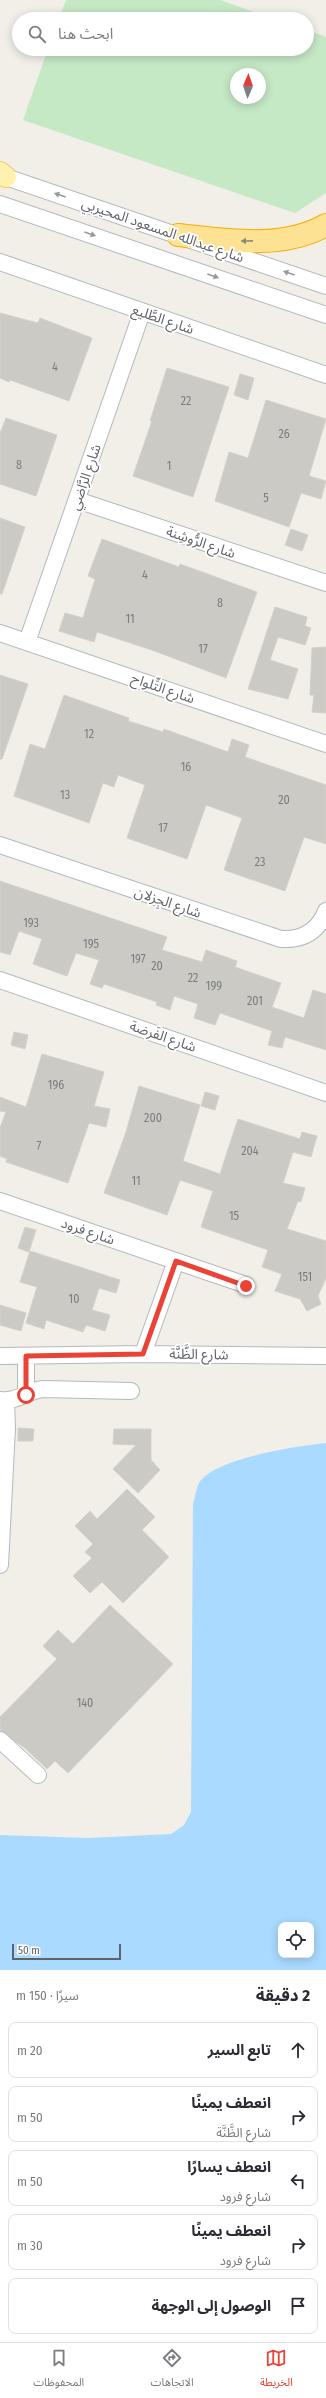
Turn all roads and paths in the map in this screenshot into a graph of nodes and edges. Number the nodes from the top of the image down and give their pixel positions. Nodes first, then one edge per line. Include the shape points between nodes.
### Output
1 (2, 174) edge
2 (1, 204) edge
3 (326, 226) edge
4 (178, 235) junction
5 (0, 262) edge
6 (326, 286) edge
7 (142, 312) junction
8 (326, 315) edge
9 (326, 375) edge
10 (77, 500) junction
11 (326, 583) edge
12 (0, 633) edge
13 (27, 642) junction
14 (326, 744) edge
15 (0, 845) edge
16 (326, 911) edge
17 (0, 980) edge
18 (326, 1093) edge
19 (0, 1201) edge
20 (176, 1261) junction
21 (246, 1286) dead end
22 (143, 1354) junction
23 (0, 1356) edge
24 (26, 1356) junction
25 (326, 1356) edge
26 (131, 1391) dead end
27 (26, 1395) junction
28 (3, 1401) edge
29 (2, 1491) edge
30 (0, 1565) edge
31 (0, 1740) edge
32 (38, 1776) dead end

4 -> 1 street, شارع عبدالله المسعود المحيربي
2 -> 8 street, شارع عبدالله المسعود المحيربي
3 -> 4 highway via 276,240 236,241
6 -> 4 street, شارع عبدالله المسعود المحيربي
5 - 7 street, شارع الطَّليع
7 - 9 street, شارع الطَّليع
7 - 10 street, شارع الرَّاضي
10 - 11 street, شارع الرُّوشِنة
10 - 13 street, شارع الرَّاضي
12 - 13 street, شارع التِّلواح
13 - 14 street, شارع التِّلواح
15 - 16 street, شارع الجِزلان via 281,940 306,935 320,924
17 - 18 street, شارع الفَرضة
19 - 20 street, شارع فرود
20 - 21 street, شارع فرود
20 - 22 street
22 - 24 street, شارع الظَّنَّة
22 - 25 street, شارع الظَّنَّة
23 - 24 street, شارع الظَّنَّة
24 - 27 street
26 - 27 street via 43,1389
27 - 28 street
28 - 29 street
29 - 30 street
31 - 32 street

